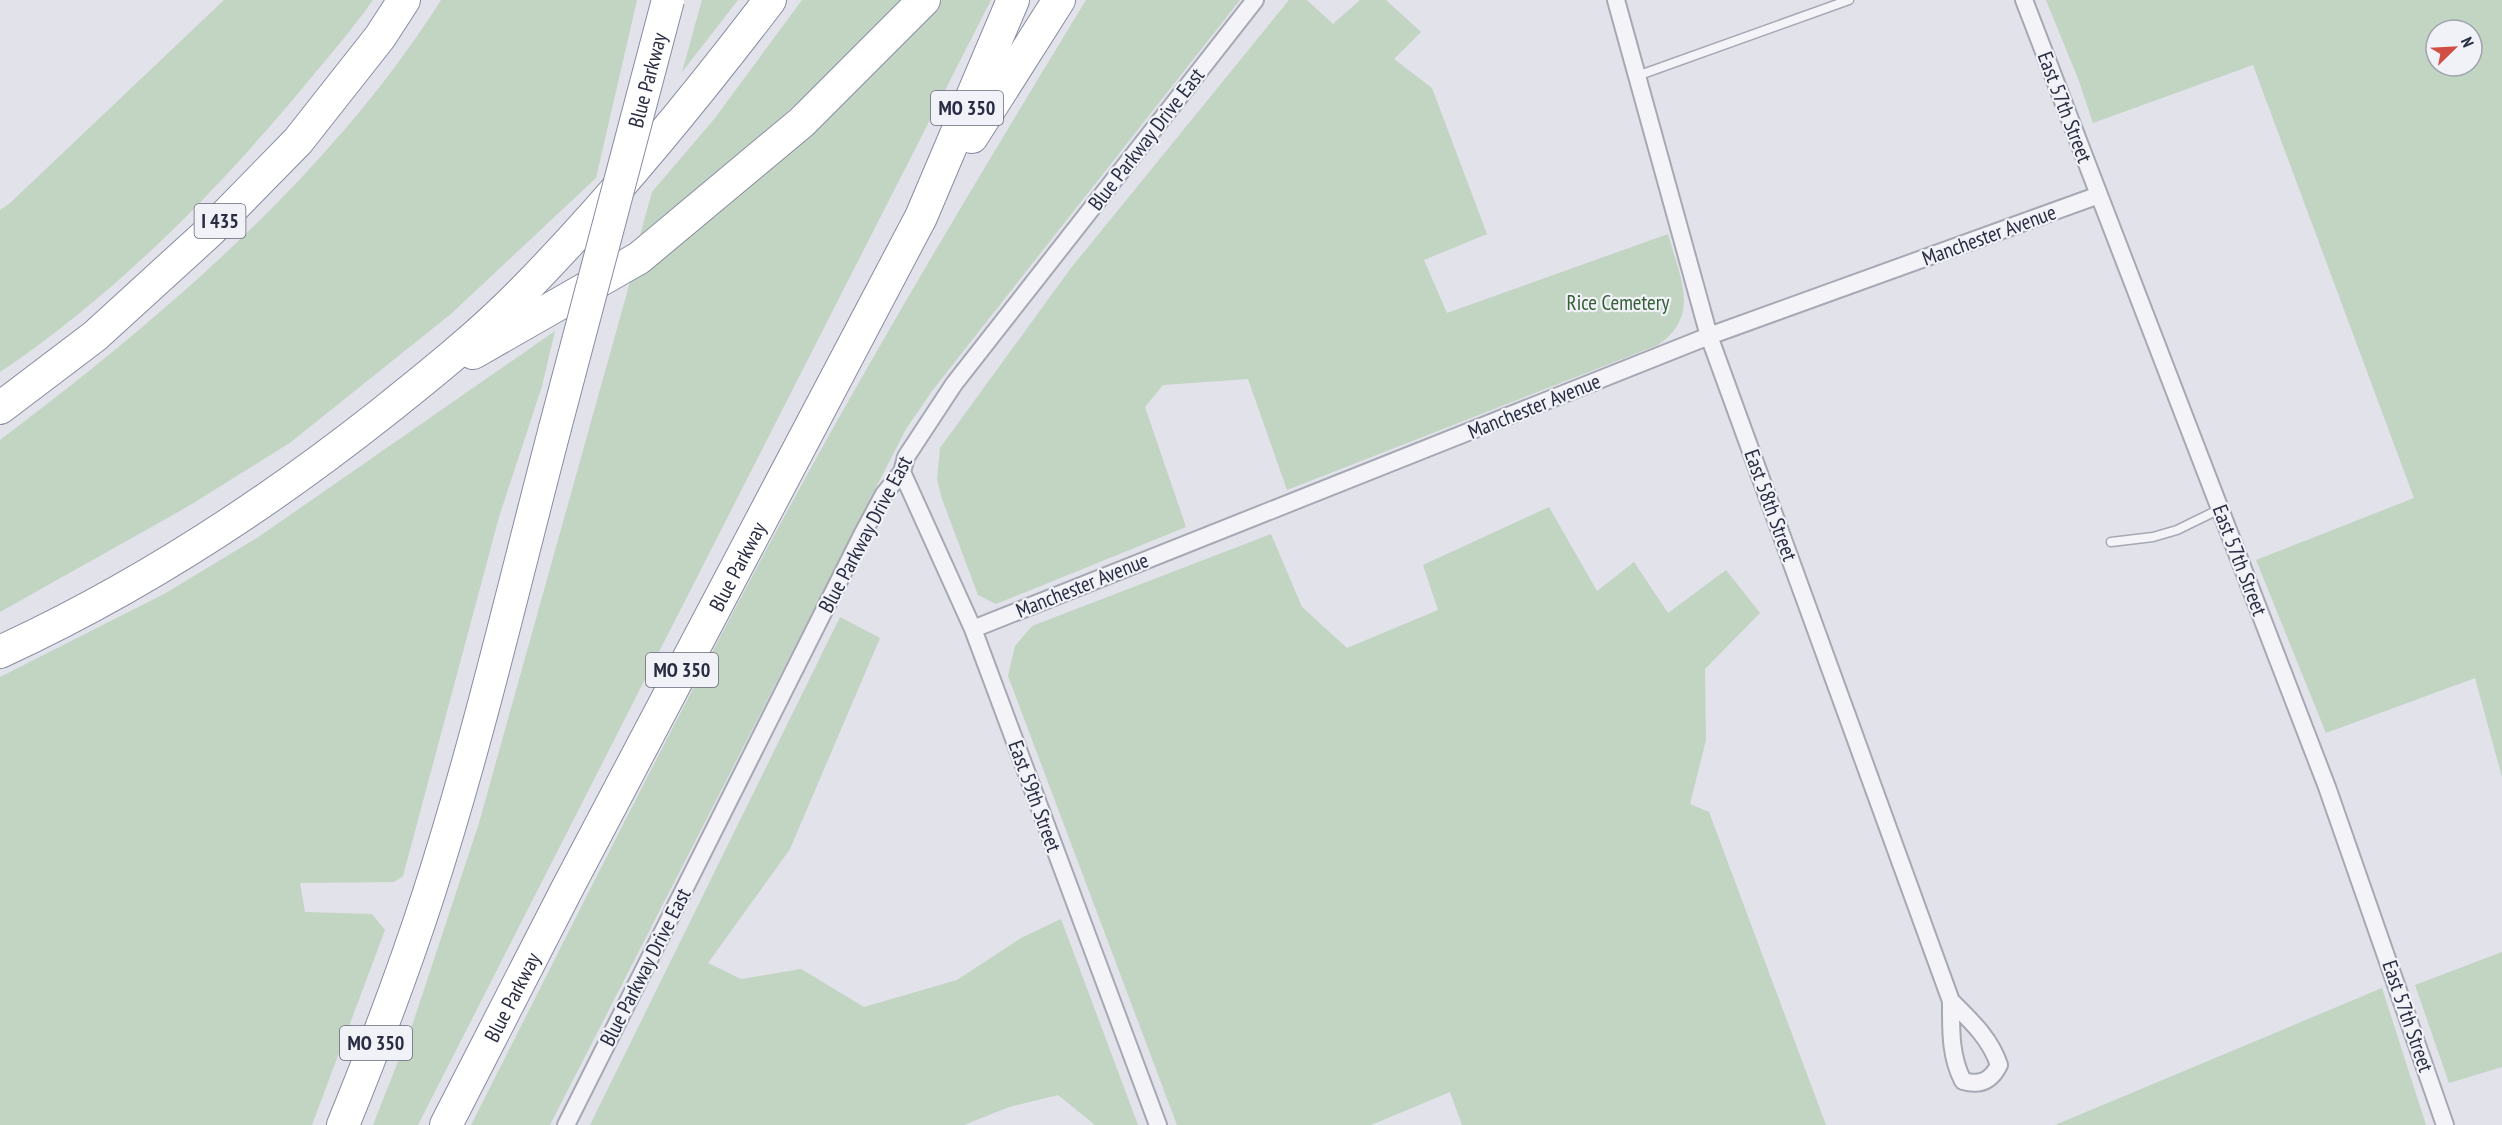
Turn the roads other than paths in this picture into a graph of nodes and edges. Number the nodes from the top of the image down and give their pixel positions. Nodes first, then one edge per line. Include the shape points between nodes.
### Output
1 (404, 0) edge
2 (668, 0) edge
3 (770, 0) edge
4 (924, 0) edge
5 (1014, 0) edge
6 (1059, 0) edge
7 (1255, 0) edge
8 (1616, 0) edge
9 (1849, 0) edge
10 (2024, 0) edge
11 (1637, 76) junction
12 (2099, 195) junction
13 (921, 217) junction
14 (1709, 336) junction
15 (420, 383) junction
16 (0, 408) edge
17 (902, 472) junction
18 (2220, 509) junction
19 (2111, 542) dead end
20 (973, 628) junction
21 (0, 652) edge
22 (1951, 1001) junction
23 (343, 1125) edge
24 (446, 1125) edge
25 (566, 1125) edge
26 (1158, 1125) edge
27 (2445, 1125) edge

1 - 16 highway, I 435 via 380,37 298,141 209,232 95,336
2 - 23 highway, Blue Parkway / MO 350, bridge via 470,757 390,1008
3 - 15 highway via 700,92 576,234 523,291
4 - 15 highway via 802,122 639,258
5 - 13 highway, Blue Parkway / MO 350
6 - 13 highway
7 - 17 street, Blue Parkway Drive East via 954,384 906,457
8 - 11 street, East 58th Street
9 - 11 lane
10 - 12 street, East 57th Street
11 - 14 street, East 58th Street
12 - 14 street, Manchester Avenue
12 - 18 street, East 57th Street
13 - 24 highway, Blue Parkway / MO 350
14 - 20 street, Manchester Avenue
14 - 22 street, East 58th Street
15 - 21 highway via 320,463 222,531 58,625
17 - 20 street, East 59th Street
17 - 25 street, Blue Parkway Drive East via 884,494 863,533
18 - 19 lane via 2169,532
18 - 27 street, East 57th Street via 2327,786
20 - 26 street, East 59th Street
22 - 22 street, East 58th Street via 1955,1066 1963,1082 1976,1085 1993,1077 1999,1065 1982,1032

